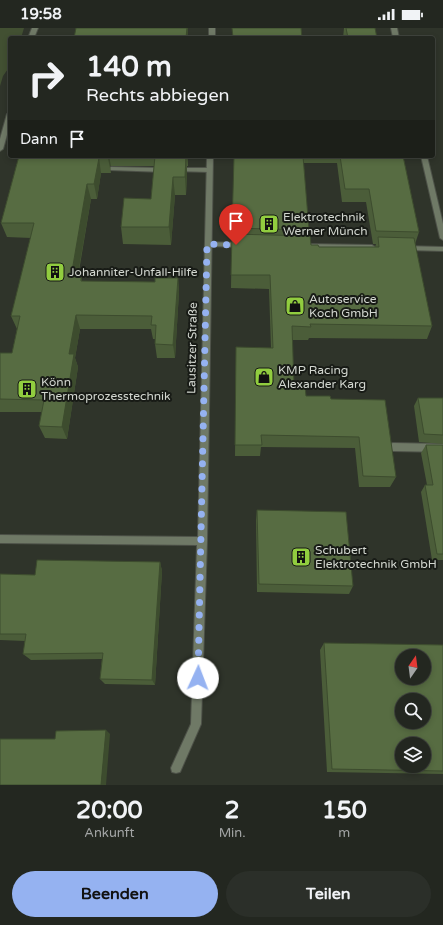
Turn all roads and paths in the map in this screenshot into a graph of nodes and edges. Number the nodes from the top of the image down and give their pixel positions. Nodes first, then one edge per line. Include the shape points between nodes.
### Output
1 (8, 121) edge
2 (0, 149) edge
3 (210, 158) edge
4 (424, 158) edge
5 (111, 169) dead end
6 (209, 170) junction
7 (443, 238) edge
8 (207, 244) junction
9 (251, 245) edge
10 (298, 246) edge
11 (384, 247) edge
12 (399, 248) edge
13 (443, 248) edge
14 (393, 447) edge
15 (443, 448) edge
16 (0, 539) edge
17 (202, 540) junction
18 (176, 768) dead end

1 - 2 street
3 - 6 street, Lausitzer Straße
4 - 7 street
5 - 6 street
6 - 8 street, Lausitzer Straße
8 - 9 street
8 - 17 street, Lausitzer Straße
10 - 11 street
12 - 13 street
14 - 15 street
16 - 17 street
17 - 18 street, Lausitzer Straße via 196,724

